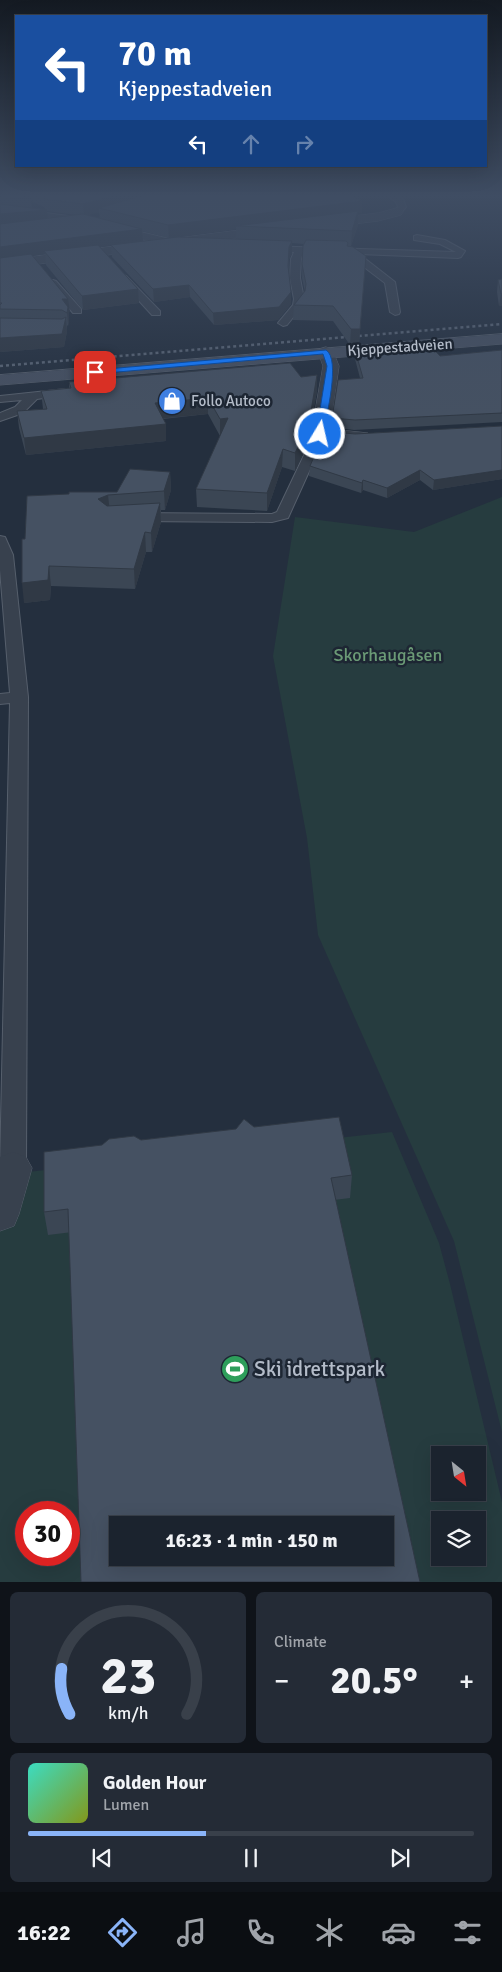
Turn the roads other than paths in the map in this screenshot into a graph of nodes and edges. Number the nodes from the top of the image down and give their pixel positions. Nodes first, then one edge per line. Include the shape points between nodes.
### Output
1 (32, 269) edge
2 (47, 269) edge
3 (295, 269) edge
4 (373, 269) edge
5 (42, 270) junction
6 (119, 274) edge
7 (76, 311) edge
8 (394, 312) dead end
9 (156, 313) dead end
10 (283, 323) edge
11 (500, 341) edge
12 (326, 352) junction
13 (0, 380) edge
14 (73, 392) edge
15 (34, 396) junction
16 (0, 399) edge
17 (0, 417) edge
18 (320, 434) junction
19 (383, 436) edge
20 (125, 518) edge
21 (0, 540) edge
22 (10, 698) edge
23 (13, 1168) joint
24 (0, 1214) edge

1 - 5 street
2 - 5 street
3 - 10 lane via 300,299
4 - 8 lane via 390,282
5 - 7 lane
6 - 9 lane
11 - 12 main road, Kjeppestadveien
12 - 13 main road, Kjeppestadveien
12 - 18 street via 331,366
14 - 15 lane
15 - 16 lane
15 - 17 lane via 19,410
18 - 19 street
18 - 20 lane via 283,515 272,518
21 - 22 lane via 6,555
22 - 23 lane
23 - 24 street

